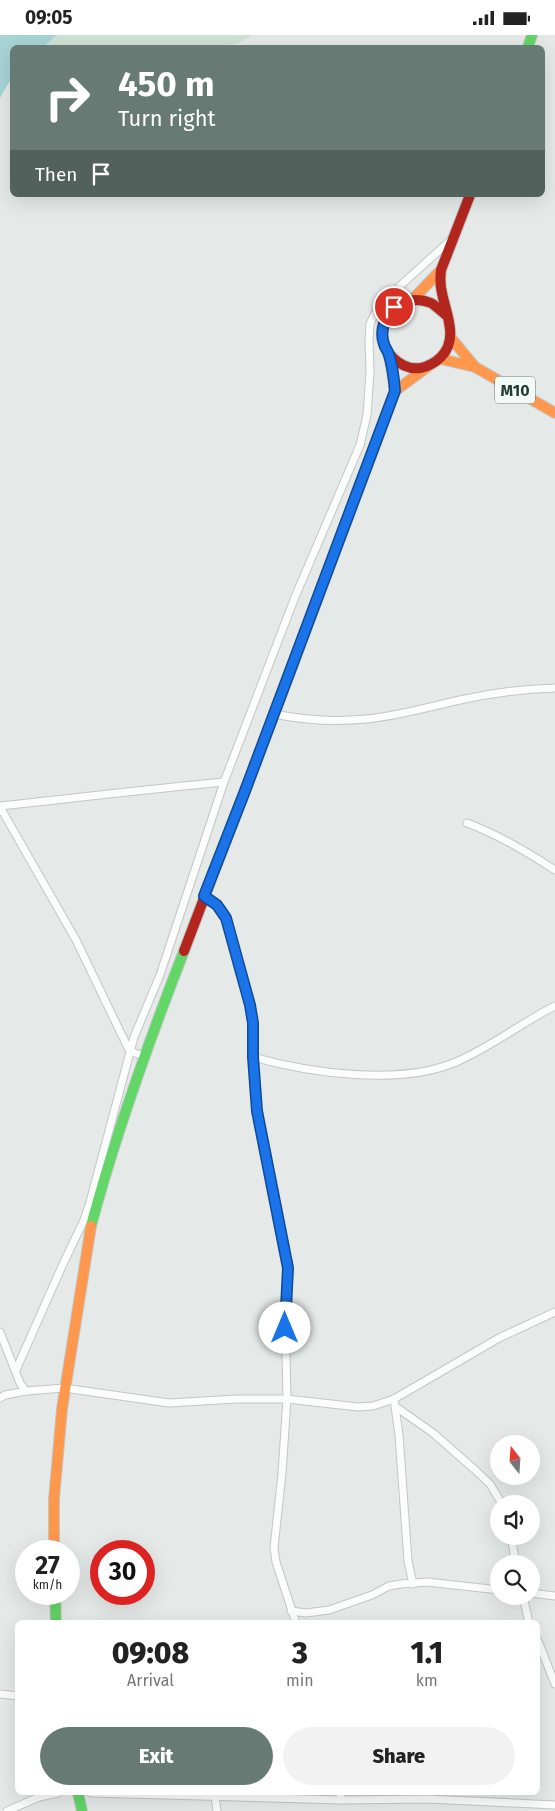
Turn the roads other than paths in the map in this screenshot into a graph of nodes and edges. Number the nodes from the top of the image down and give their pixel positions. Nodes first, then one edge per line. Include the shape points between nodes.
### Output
1 (469, 197) edge
2 (453, 238) junction
3 (440, 270) junction
4 (413, 299) junction
5 (446, 315) junction
6 (451, 338) junction
7 (389, 354) junction
8 (441, 359) junction
9 (431, 365) junction
10 (475, 367) junction
11 (395, 391) junction
12 (555, 413) edge
13 (555, 688) edge
14 (274, 714) junction
15 (224, 782) junction
16 (0, 807) edge
17 (467, 823) dead end
18 (555, 870) edge
19 (204, 896) junction
20 (555, 1006) edge
21 (130, 1051) junction
22 (143, 1056) junction
23 (253, 1057) junction
24 (555, 1312) edge
25 (0, 1332) edge
26 (16, 1370) junction
27 (64, 1388) junction
28 (26, 1391) junction
29 (2, 1396) edge
30 (286, 1399) junction
31 (395, 1403) junction
32 (497, 1495) edge
33 (54, 1540) edge
34 (413, 1583) junction
35 (490, 1589) edge
36 (540, 1594) edge
37 (555, 1596) edge
38 (55, 1605) edge
39 (526, 1605) edge
40 (291, 1611) junction
41 (56, 1620) edge
42 (295, 1620) edge
43 (528, 1620) edge
44 (540, 1646) edge
45 (555, 1684) edge
46 (0, 1694) edge
47 (15, 1696) edge
48 (50, 1795) edge
49 (78, 1795) edge
50 (154, 1795) edge
51 (340, 1796) edge
52 (215, 1797) junction
53 (555, 1805) edge
54 (7, 1811) edge
55 (82, 1811) edge
56 (217, 1811) edge

1 - 2 street
2 - 3 street
2 - 15 street via 401,285 374,315 370,325 367,415 360,445 295,597
3 - 4 street
3 - 5 street
4 - 5 street via 432,302
4 - 7 street via 394,307 385,320 382,335
5 - 6 street
6 - 8 street
6 - 10 street, M10
7 - 9 street via 408,367
7 - 11 street
8 - 9 street
8 - 10 street, M10
9 - 11 street
10 - 12 street, M10
11 - 14 street
13 - 14 street via 484,695 364,719 297,718
14 - 19 street
15 - 16 street
15 - 21 street via 160,975
16 - 21 street via 76,940
17 - 18 street via 490,831
19 - 22 street
19 - 23 street via 217,905 226,918 232,937 250,1005
20 - 23 street via 477,1052 437,1068 400,1074 359,1075 284,1066
21 - 22 street
21 - 26 street via 90,1202
22 - 27 street via 89,1233
23 - 30 street via 257,1111 288,1268
24 - 31 street via 499,1338
25 - 26 street
26 - 28 street
27 - 28 street
27 - 30 street via 169,1403
27 - 33 street via 54,1499
28 - 29 street
30 - 31 street via 358,1407
30 - 40 street via 274,1548
31 - 32 street via 474,1469
31 - 34 street via 408,1561
34 - 35 street
34 - 40 street via 389,1586 329,1610
36 - 37 street
38 - 41 street
39 - 43 street
40 - 42 street
44 - 45 street
46 - 47 street
48 - 54 street
49 - 55 street
50 - 52 street
51 - 52 street
51 - 53 street
52 - 56 street

